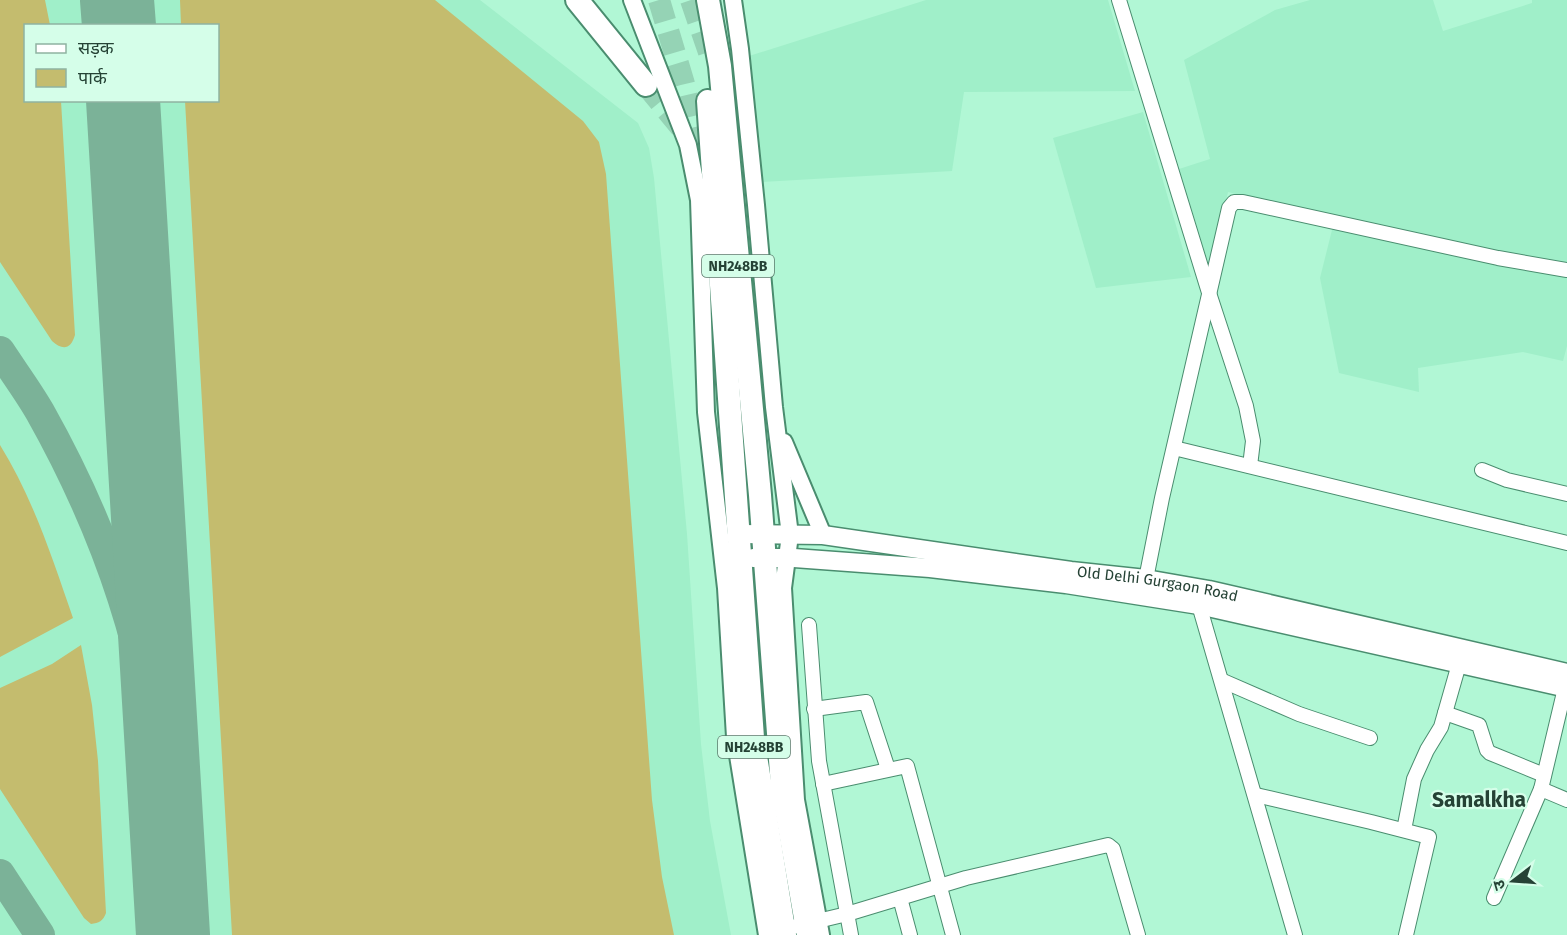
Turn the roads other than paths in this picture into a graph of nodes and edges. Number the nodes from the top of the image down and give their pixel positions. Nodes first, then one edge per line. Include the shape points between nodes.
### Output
1 (577, 0) edge
2 (632, 0) edge
3 (694, 0) edge
4 (708, 0) edge
5 (733, 0) edge
6 (1119, 0) edge
7 (646, 85) tunnel mouth
8 (1567, 270) edge
9 (1210, 296) junction
10 (774, 407) junction
11 (1174, 448) junction
12 (1250, 466) junction
13 (1482, 470) dead end
14 (1567, 494) edge
15 (739, 534) junction
16 (762, 534) junction
17 (790, 535) junction
18 (823, 535) junction
19 (1567, 543) edge
20 (787, 557) junction
21 (741, 558) junction
22 (764, 558) junction
23 (1146, 579) junction
24 (1205, 600) junction
25 (809, 625) dead end
26 (1459, 664) junction
27 (1222, 681) junction
28 (1566, 683) edge
29 (814, 709) junction
30 (1446, 714) junction
31 (1370, 738) dead end
32 (888, 769) junction
33 (1545, 775) junction
34 (823, 784) junction
35 (1541, 789) junction
36 (1256, 795) junction
37 (1567, 800) edge
38 (1404, 830) junction
39 (940, 886) junction
40 (900, 898) junction
41 (1494, 898) dead end
42 (847, 914) junction
43 (798, 931) edge
44 (851, 935) edge
45 (910, 935) edge
46 (953, 935) edge
47 (1138, 935) edge
48 (1295, 935) edge
49 (1406, 935) edge

1 - 7 highway
2 - 43 street via 687,145 699,200 706,412 725,576 735,737
3 - 15 highway, NH248BB via 705,68
4 - 16 highway, NH248BB via 720,66
5 - 10 street
6 - 9 street
8 - 9 street via 1238,201 1229,208
9 - 11 street
9 - 12 street via 1246,406 1253,441
10 - 17 street
10 - 18 street via 779,429
11 - 12 street
11 - 23 street
12 - 19 street
13 - 14 street
15 - 16 main road, Old Delhi Gurgaon Road
15 - 21 highway, NH248BB
16 - 17 main road, Old Delhi Gurgaon Road
16 - 22 highway, NH248BB
17 - 18 main road, Old Delhi Gurgaon Road
17 - 20 street
18 - 23 main road, Old Delhi Gurgaon Road
20 - 22 main road, Old Delhi Gurgaon Road
20 - 24 main road, Old Delhi Gurgaon Road via 930,568
20 - 43 street via 783,588 796,801
21 - 22 main road, Old Delhi Gurgaon Road
21 - 43 highway, NH248BB via 753,738
22 - 43 highway, NH248BB
23 - 24 main road, Old Delhi Gurgaon Road
24 - 26 main road, Old Delhi Gurgaon Road
24 - 27 street
24 - 28 main road, Old Delhi Gurgaon Road
25 - 29 street
26 - 28 main road, Old Delhi Gurgaon Road
26 - 30 street
27 - 31 street via 1299,714
27 - 36 street
28 - 33 street
29 - 32 street via 867,703
29 - 34 street
30 - 33 street via 1479,725 1490,753
30 - 38 street via 1414,779
32 - 34 street
32 - 39 street via 908,768
33 - 35 street
34 - 42 street
35 - 37 street
35 - 41 street
36 - 38 street
36 - 48 street
38 - 49 street via 1429,838
39 - 40 street
39 - 46 street
39 - 47 street via 1108,845 1113,849
40 - 42 street
40 - 45 street
42 - 43 street
42 - 44 street

